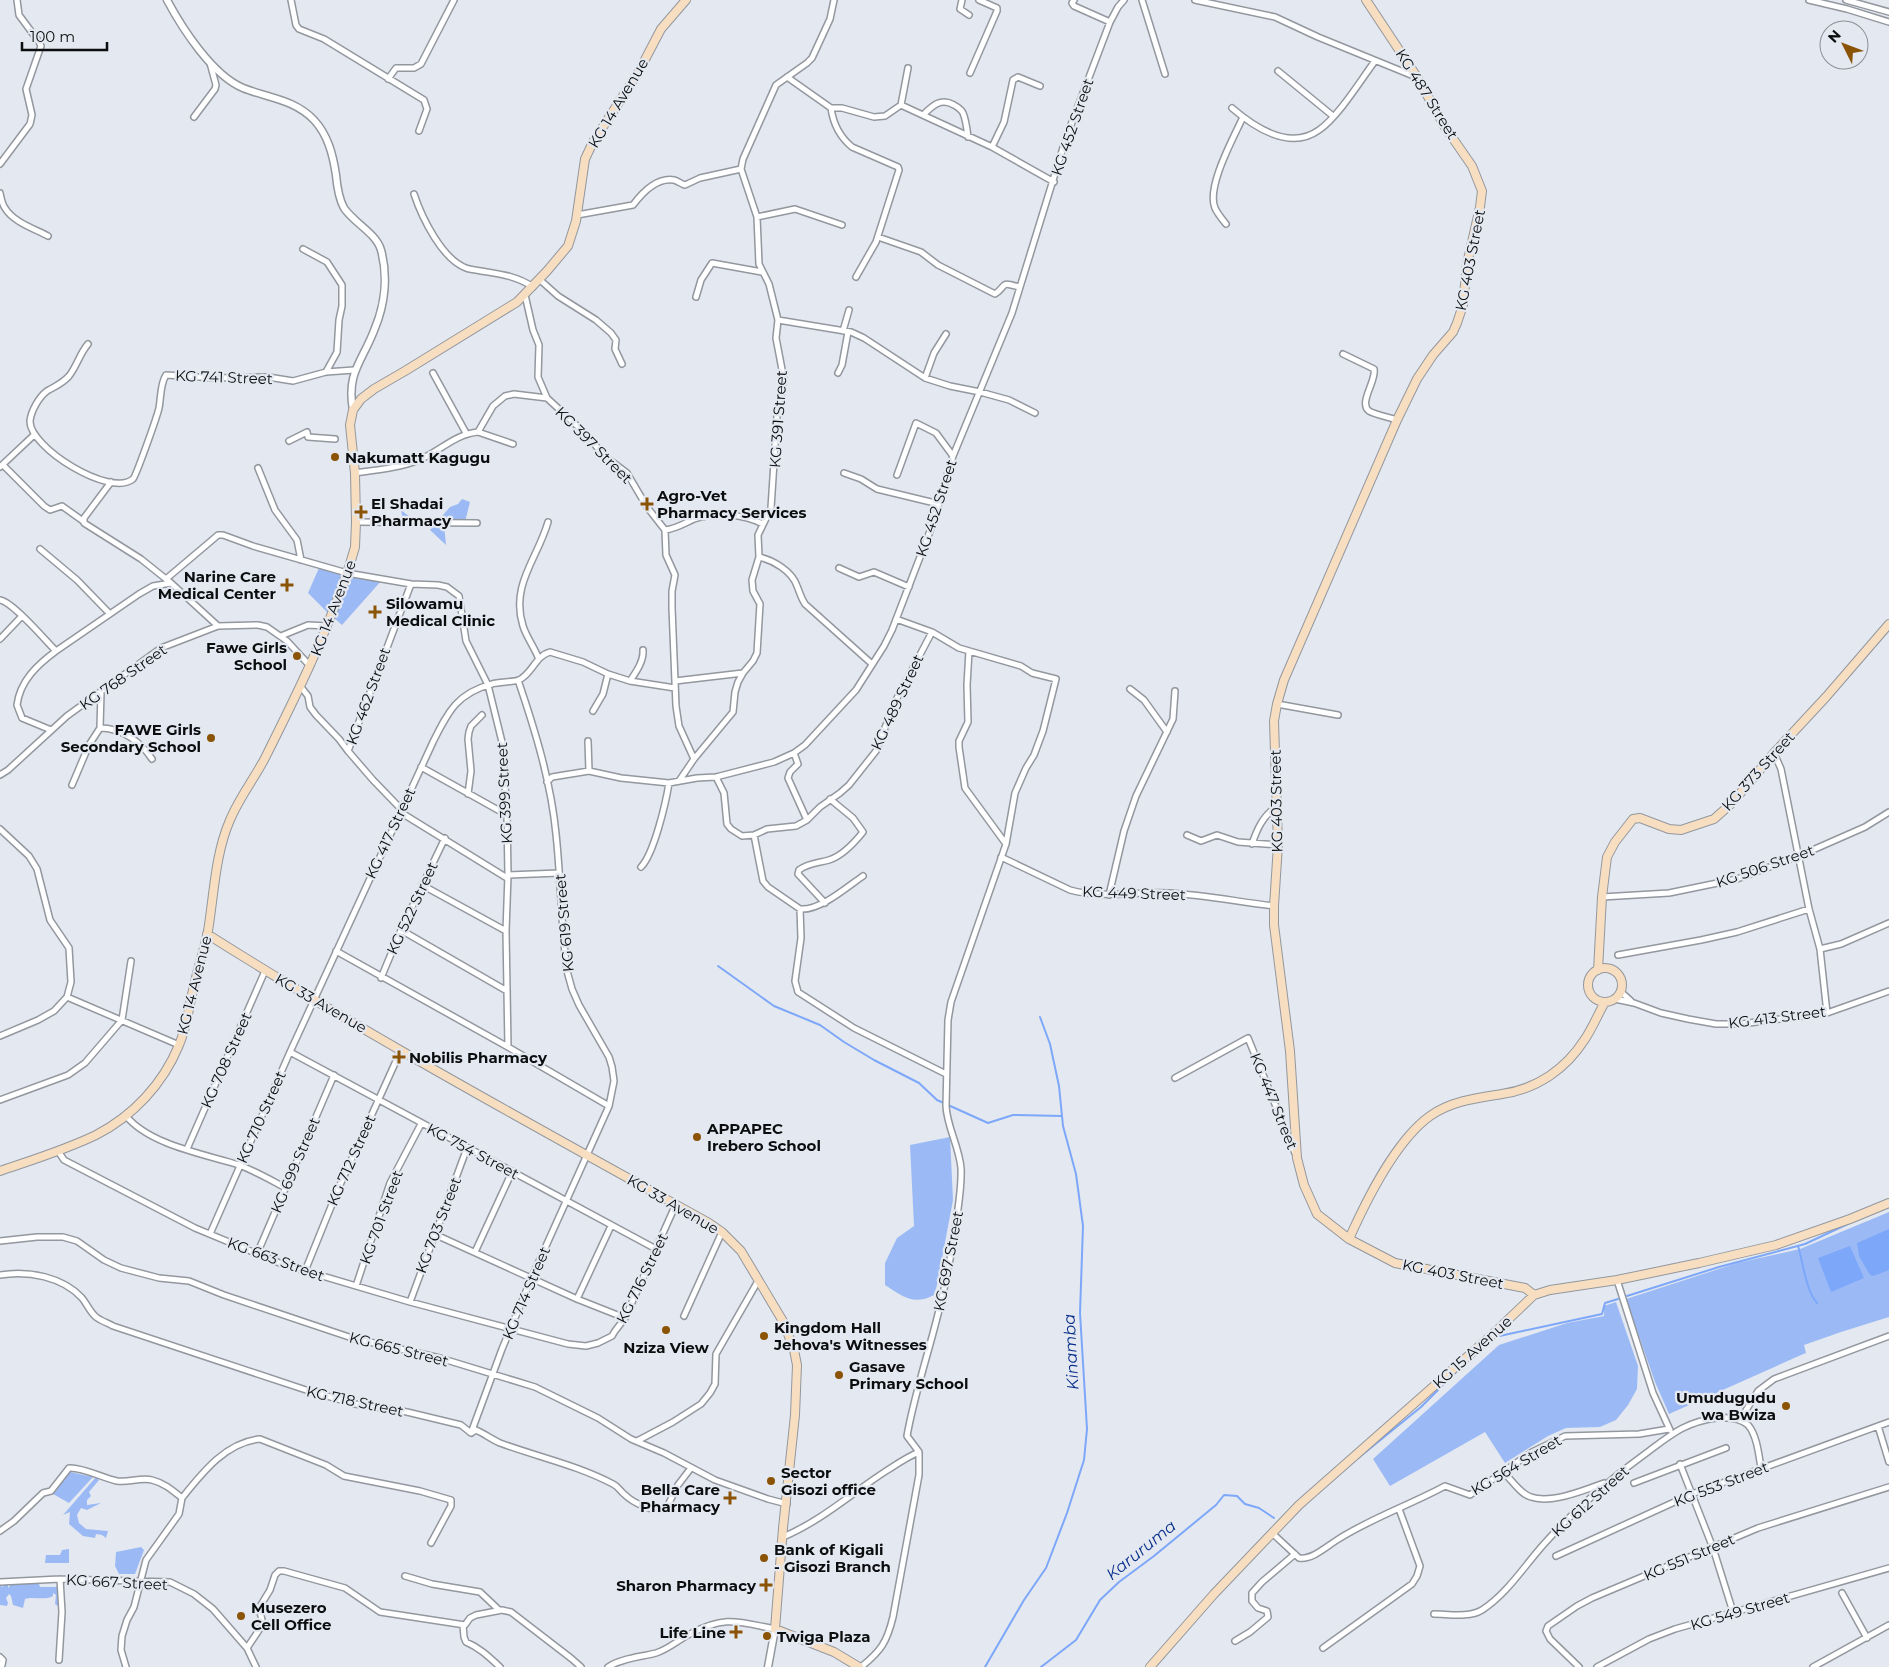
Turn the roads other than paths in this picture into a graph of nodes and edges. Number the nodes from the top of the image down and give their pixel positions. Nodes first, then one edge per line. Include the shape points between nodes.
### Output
1 (18, 0) edge
2 (167, 0) edge
3 (291, 0) edge
4 (454, 0) edge
5 (686, 0) edge
6 (834, 0) edge
7 (962, 0) edge
8 (979, 0) edge
9 (1074, 0) edge
10 (1124, 0) edge
11 (1142, 0) edge
12 (1196, 0) edge
13 (1366, 0) edge
14 (1809, 0) edge
15 (1846, 0) edge
16 (1889, 12) edge
17 (969, 15) dead end
18 (1110, 22) junction
19 (1889, 22) edge
20 (210, 60) junction
21 (1375, 61) junction
22 (908, 68) dead end
23 (1278, 71) dead end
24 (970, 73) dead end
25 (1165, 74) dead end
26 (787, 77) junction
27 (1417, 77) junction
28 (388, 79) junction
29 (1040, 86) dead end
30 (901, 105) junction
31 (831, 108) junction
32 (1232, 108) dead end
33 (923, 115) junction
34 (1333, 116) junction
35 (194, 117) dead end
36 (1243, 117) junction
37 (419, 131) dead end
38 (968, 137) junction
39 (992, 147) junction
40 (0, 164) edge
41 (741, 169) junction
42 (1054, 182) junction
43 (1482, 191) joint
44 (0, 193) edge
45 (414, 194) dead end
46 (577, 215) junction
47 (757, 217) junction
48 (1226, 224) dead end
49 (842, 225) dead end
50 (48, 236) dead end
51 (878, 237) junction
52 (303, 249) dead end
53 (762, 272) junction
54 (856, 277) dead end
55 (539, 279) junction
56 (532, 287) junction
57 (1019, 287) junction
58 (525, 295) junction
59 (696, 297) dead end
60 (849, 310) dead end
61 (778, 320) junction
62 (845, 331) junction
63 (946, 334) dead end
64 (88, 344) dead end
65 (1344, 354) dead end
66 (622, 364) dead end
67 (354, 370) junction
68 (326, 372) junction
69 (434, 373) dead end
70 (838, 374) dead end
71 (925, 378) junction
72 (980, 392) junction
73 (546, 398) junction
74 (353, 410) junction
75 (1035, 413) dead end
76 (1397, 420) junction
77 (478, 432) junction
78 (466, 434) junction
79 (34, 435) junction
80 (335, 439) dead end
81 (288, 441) dead end
82 (513, 444) dead end
83 (953, 456) junction
84 (2, 466) edge
85 (258, 468) dead end
86 (354, 473) junction
87 (844, 474) dead end
88 (897, 475) dead end
89 (111, 482) junction
90 (939, 504) junction
91 (83, 521) junction
92 (356, 522) junction
93 (548, 522) dead end
94 (477, 523) dead end
95 (763, 524) junction
96 (665, 530) junction
97 (40, 548) dead end
98 (759, 557) junction
99 (301, 560) junction
100 (839, 568) dead end
101 (347, 573) junction
102 (169, 581) junction
103 (411, 584) junction
104 (909, 587) junction
105 (0, 600) edge
106 (109, 613) junction
107 (22, 616) junction
108 (896, 619) junction
109 (1889, 624) edge
110 (218, 626) junction
111 (327, 626) junction
112 (932, 632) junction
113 (281, 636) junction
114 (0, 640) edge
115 (643, 650) dead end
116 (56, 651) junction
117 (969, 651) junction
118 (538, 658) junction
119 (872, 664) junction
120 (310, 666) junction
121 (743, 673) junction
122 (608, 674) junction
123 (518, 680) junction
124 (630, 681) junction
125 (675, 681) junction
126 (488, 685) junction
127 (301, 687) junction
128 (675, 688) junction
129 (1130, 689) dead end
130 (1174, 691) dead end
131 (101, 692) junction
132 (1277, 704) junction
133 (594, 711) dead end
134 (482, 715) dead end
135 (1338, 716) dead end
136 (100, 728) junction
137 (51, 730) junction
138 (1168, 732) junction
139 (588, 741) dead end
140 (348, 751) junction
141 (794, 753) junction
142 (1774, 753) junction
143 (152, 759) dead end
144 (694, 759) junction
145 (421, 767) junction
146 (589, 771) junction
147 (0, 775) edge
148 (716, 777) junction
149 (679, 781) junction
150 (547, 782) junction
151 (668, 783) junction
152 (72, 785) dead end
153 (468, 794) junction
154 (830, 800) junction
155 (1276, 807) junction
156 (401, 811) junction
157 (1889, 812) edge
158 (507, 815) junction
159 (807, 820) junction
160 (0, 829) edge
161 (754, 835) junction
162 (1187, 836) dead end
163 (445, 838) junction
164 (1006, 844) junction
165 (1252, 844) junction
166 (1278, 845) junction
167 (1799, 856) junction
168 (1001, 857) junction
169 (641, 867) dead end
170 (559, 873) junction
171 (508, 876) junction
172 (862, 876) dead end
173 (422, 885) junction
174 (1109, 895) junction
175 (1602, 897) junction
176 (825, 903) junction
177 (1274, 906) junction
178 (800, 908) junction
179 (1809, 909) junction
180 (1889, 923) edge
181 (401, 930) junction
182 (506, 931) junction
183 (207, 934) junction
184 (1820, 949) junction
185 (336, 951) junction
186 (1618, 955) dead end
187 (1599, 958) junction
188 (131, 961) dead end
189 (1607, 968) junction
190 (1598, 970) junction
191 (265, 971) junction
192 (381, 978) junction
193 (507, 991) junction
194 (1889, 991) edge
195 (1620, 992) junction
196 (67, 997) junction
197 (1596, 999) junction
198 (1614, 999) junction
199 (314, 1000) junction
200 (1605, 1002) junction
201 (1634, 1003) junction
202 (1827, 1013) junction
203 (1597, 1016) junction
204 (122, 1020) junction
205 (0, 1036) edge
206 (180, 1045) junction
207 (508, 1047) junction
208 (401, 1050) junction
209 (290, 1052) junction
210 (946, 1074) junction
211 (334, 1075) junction
212 (1175, 1078) dead end
213 (0, 1100) edge
214 (378, 1100) junction
215 (609, 1106) junction
216 (126, 1116) junction
217 (422, 1124) junction
218 (467, 1148) junction
219 (187, 1149) junction
220 (58, 1151) junction
221 (587, 1155) junction
222 (1297, 1158) junction
223 (239, 1166) junction
224 (0, 1171) edge
225 (512, 1172) junction
226 (284, 1187) junction
227 (566, 1201) junction
228 (1889, 1203) edge
229 (676, 1204) junction
230 (611, 1226) junction
231 (722, 1232) junction
232 (210, 1234) junction
233 (434, 1234) junction
234 (1349, 1239) junction
235 (0, 1241) edge
236 (656, 1249) junction
237 (475, 1252) junction
238 (257, 1254) junction
239 (305, 1271) junction
240 (0, 1275) edge
241 (532, 1278) junction
242 (1617, 1280) junction
243 (758, 1281) junction
244 (356, 1286) junction
245 (1534, 1295) junction
246 (577, 1299) junction
247 (410, 1302) junction
248 (684, 1316) dead end
249 (625, 1318) junction
250 (510, 1329) junction
251 (1889, 1336) edge
252 (493, 1375) junction
253 (1740, 1420) junction
254 (1889, 1422) edge
255 (1878, 1426) junction
256 (1670, 1431) junction
257 (471, 1433) junction
258 (637, 1441) junction
259 (1726, 1448) dead end
260 (920, 1452) junction
261 (1889, 1462) edge
262 (1680, 1464) junction
263 (691, 1468) junction
264 (1761, 1468) junction
265 (1504, 1473) junction
266 (1606, 1482) junction
267 (1634, 1483) dead end
268 (1889, 1487) edge
269 (1692, 1494) junction
270 (182, 1498) junction
271 (787, 1504) junction
272 (1399, 1509) junction
273 (0, 1531) edge
274 (1272, 1533) junction
275 (783, 1537) junction
276 (431, 1542) dead end
277 (1713, 1548) junction
278 (1295, 1554) junction
279 (1556, 1556) dead end
280 (1889, 1568) edge
281 (405, 1576) dead end
282 (60, 1579) junction
283 (140, 1580) junction
284 (0, 1582) edge
285 (1842, 1593) dead end
286 (499, 1610) junction
287 (1733, 1612) junction
288 (1434, 1614) dead end
289 (463, 1625) junction
290 (1889, 1625) edge
291 (776, 1629) junction
292 (1867, 1638) junction
293 (1235, 1640) dead end
294 (247, 1648) junction
295 (1323, 1648) dead end
296 (0, 1657) edge
297 (59, 1660) dead end
298 (2, 1664) dead end
299 (126, 1667) edge
300 (256, 1667) edge
301 (500, 1667) edge
302 (581, 1667) edge
303 (608, 1667) edge
304 (768, 1667) edge
305 (860, 1667) edge
306 (1150, 1667) edge
307 (1579, 1667) edge
308 (1597, 1667) edge
309 (1813, 1667) edge

1 - 40 street via 19,15 41,46 26,89 32,115 30,124
2 - 20 street
3 - 28 street via 299,29 324,39
4 - 28 street via 421,64 414,68 396,68
5 - 46 main road, KG 14 Avenue via 661,29 638,73 593,142 585,159
6 - 26 street via 830,19 812,58
7 - 17 street via 960,9
8 - 24 street via 997,8 997,11
9 - 18 street via 1074,6
10 - 18 street, KG 452 Street
11 - 25 street
12 - 21 street via 1275,17
13 - 27 main road, KG 487 Street
14 - 19 street
15 - 16 street
18 - 42 street, KG 452 Street via 1066,138
20 - 35 street via 215,89
20 - 67 street via 229,80 242,88 286,102 303,110 316,122 332,152 343,206 379,245 383,262 383,305 375,330
21 - 27 street
21 - 34 street
22 - 30 street
23 - 34 street
26 - 31 street
26 - 41 street via 776,85 744,154
27 - 43 main road, KG 487 Street via 1472,166
28 - 37 street via 427,104
29 - 39 street via 1018,77 1013,80 1004,122
30 - 31 street via 885,116 874,117
30 - 33 street
31 - 51 street via 834,122 846,142 899,168
32 - 36 street
33 - 38 street
33 - 38 street via 932,106 948,101 962,112
34 - 36 street via 1318,131 1290,138 1274,135
36 - 48 street via 1216,181 1215,207
38 - 39 street
39 - 42 street
41 - 46 street via 700,178 685,185 676,180 665,180 658,182 633,205
41 - 47 street, KG 391 Street
42 - 57 street, KG 452 Street
43 - 76 main road, KG 403 Street via 1467,264 1463,305 1457,323 1417,379
44 - 50 street via 8,213
45 - 56 street via 428,230 456,262 466,268 514,277
46 - 55 main road, KG 14 Avenue via 568,246
47 - 49 street via 795,210
47 - 53 street, KG 391 Street
51 - 54 street
51 - 57 street via 921,252 938,265 995,294 1007,283
52 - 68 street via 327,262 342,285 337,352
53 - 59 street via 712,263 701,280
53 - 61 street, KG 391 Street via 769,284
55 - 56 main road, KG 14 Avenue
55 - 66 street via 611,333
56 - 58 main road, KG 14 Avenue
57 - 72 street, KG 452 Street
58 - 73 street via 539,344 538,377
58 - 74 main road, KG 14 Avenue via 374,389
60 - 62 street
61 - 62 street
61 - 95 street, KG 391 Street via 776,338 784,380 777,416 772,508
62 - 70 street via 842,365
62 - 71 street via 864,338
63 - 71 street via 934,353
64 - 79 street via 69,376 42,395 36,405 30,422
65 - 76 street via 1374,369 1376,375 1366,399 1369,411
67 - 68 street, KG 741 Street
67 - 74 street via 350,394
68 - 89 street, KG 741 Street via 293,381 268,377 166,375 155,426 136,475 126,483
69 - 78 street
71 - 72 street
72 - 75 street via 1009,400
72 - 83 street, KG 452 Street
73 - 77 street, KG 397 Street via 505,396 493,406
73 - 96 street, KG 397 Street via 626,473
74 - 86 main road, KG 14 Avenue via 350,425
76 - 132 main road, KG 403 Street via 1303,635
77 - 78 street
77 - 82 street
78 - 86 street via 421,459
79 - 84 street
79 - 89 street via 78,471
80 - 81 street via 308,438 307,432
83 - 88 street via 936,433 916,423
83 - 90 street, KG 452 Street
84 - 91 street via 44,506 50,510 62,506
85 - 99 street via 275,510 297,540
86 - 92 main road, KG 14 Avenue
87 - 90 street via 861,478 878,489
89 - 91 street
90 - 104 street, KG 452 Street
91 - 102 street
92 - 94 street
92 - 101 main road, KG 14 Avenue via 355,547
93 - 118 street via 523,579 520,599 523,626
95 - 96 street via 750,517 711,516
95 - 98 street, KG 391 Street via 758,535
96 - 125 street via 666,555 675,575 672,608
97 - 106 street
98 - 119 street via 785,570 797,584 805,604
98 - 121 street, KG 391 Street via 752,580 753,591 760,604 757,653
99 - 101 street, KG 399 Street
99 - 102 street, KG 399 Street via 220,535 195,554
100 - 104 street via 859,577 874,572
101 - 103 street, KG 399 Street
101 - 111 main road, KG 14 Avenue
102 - 106 street via 153,586
102 - 110 street
103 - 126 street, KG 399 Street via 447,587 459,596 466,641
103 - 140 street, KG 462 Street
104 - 108 street, KG 452 Street
105 - 107 street via 6,601
106 - 116 street
107 - 114 street
107 - 116 street
108 - 112 street
108 - 119 street, KG 452 Street
109 - 142 main road, KG 373 Street
110 - 113 street, KG 768 Street via 258,625
110 - 131 street, KG 768 Street via 162,648
111 - 113 street via 308,625
111 - 120 main road, KG 14 Avenue
112 - 117 street
112 - 154 street, KG 489 Street via 895,702 876,751 849,785
113 - 120 street, KG 768 Street
115 - 124 street
116 - 137 street via 44,659 24,682 17,705 22,718
117 - 164 street via 968,722 959,741 964,785
117 - 164 street via 1056,679 1040,742 1015,793
118 - 122 street via 550,652
118 - 123 street
119 - 141 street, KG 452 Street via 856,690
120 - 127 main road, KG 14 Avenue
121 - 125 street
121 - 144 street, KG 391 Street via 735,692 733,712
122 - 124 street
122 - 133 street
123 - 126 street, KG 417 Street
123 - 150 street, KG 619 Street
124 - 128 street
125 - 128 street
126 - 145 street, KG 417 Street via 470,692 454,705
126 - 158 street, KG 399 Street via 502,742
127 - 140 street via 308,696 310,707
127 - 183 main road, KG 14 Avenue via 226,830
128 - 144 street via 679,726
129 - 138 street via 1144,700
130 - 138 street via 1175,713
131 - 136 street
131 - 137 street, KG 768 Street
132 - 135 street
132 - 155 main road, KG 403 Street via 1274,722
134 - 153 street via 469,732 471,771
136 - 143 street via 122,732 144,747
136 - 152 street
137 - 147 street, KG 768 Street
138 - 174 street via 1124,830
139 - 146 street
140 - 156 street
141 - 148 street, KG 452 Street via 774,762
141 - 159 street via 798,764 788,778
142 - 167 street via 1781,769
142 - 175 main road, KG 373 Street via 1732,803 1714,819 1681,830 1633,818 1607,857
144 - 149 street, KG 391 Street
145 - 153 street
145 - 156 street, KG 417 Street
146 - 150 street, KG 452 Street via 552,777
146 - 151 street, KG 452 Street
148 - 149 street, KG 452 Street
148 - 161 street, KG 489 Street via 724,794 730,829 742,836
149 - 151 street, KG 452 Street
150 - 170 street, KG 619 Street
151 - 169 street via 666,802 652,847
153 - 158 street
154 - 159 street, KG 489 Street
154 - 176 street via 853,818 864,832 834,858 799,870 798,874
155 - 165 street via 1264,817
155 - 166 main road, KG 403 Street
156 - 163 street
156 - 185 street, KG 417 Street
157 - 167 street, KG 506 Street via 1865,827
158 - 171 street, KG 399 Street
159 - 161 street, KG 489 Street via 796,826
160 - 196 street via 37,868 50,920 68,948 71,982
161 - 178 street via 764,881
162 - 165 street via 1201,841 1217,835
163 - 171 street
163 - 173 street, KG 522 Street
164 - 168 street
165 - 166 street
166 - 177 main road, KG 403 Street
167 - 175 street, KG 506 Street via 1708,886 1669,893
167 - 179 street
168 - 174 street, KG 449 Street via 1070,890
168 - 210 street via 951,1002
170 - 171 street
170 - 215 street, KG 619 Street via 567,971 579,1005 609,1057 614,1081
171 - 182 street, KG 399 Street
172 - 176 street
173 - 181 street, KG 522 Street
173 - 182 street
174 - 177 street, KG 449 Street via 1174,893
175 - 187 main road
176 - 178 street
177 - 222 main road, KG 403 Street via 1290,1051
178 - 210 street via 801,938 795,980 798,992 854,1028
179 - 184 street
179 - 186 street via 1728,934
180 - 184 street via 1841,944
181 - 192 street, KG 522 Street
181 - 193 street
182 - 193 street, KG 399 Street
183 - 191 main road, KG 33 Avenue
183 - 206 main road, KG 14 Avenue
184 - 202 street
185 - 192 street
185 - 199 street, KG 417 Street
187 - 189 main road
187 - 190 main road
188 - 204 street
189 - 190 main road
189 - 195 main road via 1618,975
190 - 197 main road via 1588,983 1589,991
191 - 199 main road, KG 33 Avenue
191 - 219 street, KG 708 Street
192 - 207 street
193 - 207 street, KG 399 Street
194 - 202 street, KG 413 Street
195 - 198 main road
195 - 201 street, KG 413 Street
196 - 204 street
196 - 205 street via 54,1011
197 - 200 main road
197 - 203 main road
198 - 200 main road
198 - 201 street, KG 413 Street
199 - 208 main road, KG 33 Avenue
199 - 209 street, KG 710 Street
200 - 203 main road
201 - 202 street, KG 413 Street via 1661,1013 1716,1024 1766,1022
203 - 234 main road via 1572,1055 1538,1084 1456,1104 1421,1124 1390,1163
204 - 206 street
204 - 213 street via 76,1071
206 - 216 main road, KG 14 Avenue via 154,1088
207 - 215 street
208 - 214 street, KG 712 Street
208 - 221 main road, KG 33 Avenue
209 - 211 street, KG 754 Street
209 - 223 street, KG 710 Street
210 - 260 street, KG 697 Street via 946,1116 959,1156 960,1192 952,1251 907,1436
211 - 214 street, KG 754 Street
211 - 226 street, KG 699 Street
212 - 222 street, KG 447 Street via 1248,1038
214 - 217 street, KG 754 Street
214 - 239 street, KG 712 Street
215 - 221 street, KG 619 Street
216 - 219 street via 154,1137
216 - 220 main road, KG 14 Avenue
217 - 218 street, KG 754 Street
217 - 244 street, KG 701 Street via 390,1183
218 - 225 street, KG 754 Street
218 - 233 street, KG 703 Street
219 - 223 street
220 - 224 main road, KG 14 Avenue
220 - 232 street, KG 663 Street via 64,1160
221 - 227 street, KG 714 Street
221 - 229 main road, KG 33 Avenue
222 - 234 main road, KG 403 Street via 1317,1214
223 - 226 street
223 - 232 street, KG 710 Street
225 - 227 street, KG 754 Street
225 - 237 street
226 - 238 street, KG 699 Street
227 - 230 street, KG 754 Street
227 - 241 street, KG 714 Street
228 - 242 main road, KG 15 Avenue via 1776,1245
229 - 231 main road, KG 33 Avenue
229 - 236 street, KG 716 Street
230 - 236 street, KG 754 Street
230 - 246 street
231 - 243 main road, KG 33 Avenue via 741,1251
231 - 248 street
232 - 238 street, KG 663 Street
233 - 237 street
233 - 247 street, KG 703 Street
234 - 245 main road, KG 403 Street via 1396,1263 1525,1288
235 - 252 street, KG 665 Street via 37,1236 63,1237 77,1241 121,1268 188,1282 352,1338 440,1358
236 - 249 street, KG 716 Street
237 - 241 street
238 - 239 street, KG 663 Street
239 - 244 street, KG 663 Street
240 - 257 street, KG 718 Street via 37,1275 65,1283 84,1299 95,1317 113,1326 306,1390 356,1404 461,1425
241 - 246 street
241 - 250 street, KG 714 Street
242 - 245 main road, KG 15 Avenue
242 - 256 street via 1650,1384
243 - 258 street via 716,1354 715,1384 710,1393 701,1404
243 - 271 main road, KG 33 Avenue via 784,1323 797,1365 796,1415
244 - 247 street, KG 663 Street
245 - 274 main road, KG 15 Avenue via 1299,1505
246 - 249 street
247 - 250 street, KG 663 Street
249 - 250 street, KG 716 Street via 612,1336 586,1346
250 - 252 street, KG 714 Street
251 - 253 street via 1774,1379 1758,1391
252 - 257 street, KG 714 Street
252 - 258 street, KG 665 Street via 535,1386
253 - 256 street, KG 612 Street via 1733,1417 1701,1420
253 - 264 street via 1749,1427 1755,1440
254 - 255 street, KG 553 Street
255 - 261 street
255 - 264 street, KG 553 Street
256 - 265 street, KG 564 Street via 1565,1436 1532,1452
256 - 266 street, KG 612 Street
257 - 263 street, KG 718 Street via 476,1430 500,1442 594,1474 620,1488 623,1494 637,1503 661,1510 666,1509
258 - 263 street, KG 665 Street
259 - 262 street
260 - 275 street via 861,1487 796,1532
260 - 305 street via 919,1475 889,1635 881,1650
262 - 267 street
262 - 269 street
263 - 271 street, KG 665 Street via 738,1489
264 - 269 street, KG 553 Street
265 - 266 street via 1524,1494 1540,1498 1569,1495
265 - 272 street, KG 564 Street via 1470,1495 1446,1486
266 - 288 street, KG 612 Street via 1485,1608 1475,1613
268 - 277 street, KG 551 Street via 1758,1528
269 - 277 street
269 - 279 street, KG 553 Street
270 - 273 street via 168,1486 151,1480 120,1482 69,1468 51,1491 43,1493 14,1522
270 - 276 street via 232,1447 260,1439 326,1465 344,1476 451,1500 451,1506
270 - 283 street via 179,1514 146,1560
271 - 275 main road, KG 33 Avenue
272 - 278 street, KG 564 Street via 1354,1529 1308,1558 1299,1558
272 - 295 street via 1420,1566 1417,1576 1412,1584
274 - 278 street
274 - 306 main road, KG 15 Avenue
275 - 291 main road, KG 33 Avenue
277 - 287 street
277 - 307 street, KG 551 Street via 1592,1598 1548,1626 1546,1631 1550,1639
278 - 293 street via 1252,1592 1252,1601 1267,1611 1268,1617
280 - 287 street, KG 549 Street
281 - 286 street via 480,1592
282 - 283 street, KG 667 Street
282 - 284 street, KG 667 Street
282 - 297 street
283 - 294 street, KG 667 Street via 170,1582 194,1594 213,1609
283 - 299 street via 134,1607 122,1636 121,1650
285 - 292 street
286 - 289 street via 472,1616
286 - 302 street via 511,1612
287 - 308 street, KG 549 Street via 1666,1633
289 - 294 street via 380,1612 345,1588 278,1571 259,1608 263,1624
289 - 301 street via 464,1640
290 - 292 street
291 - 303 street via 733,1621 714,1623 666,1649
291 - 304 street
291 - 305 main road via 834,1652
292 - 309 street
294 - 300 street, KG 667 Street
296 - 298 street

